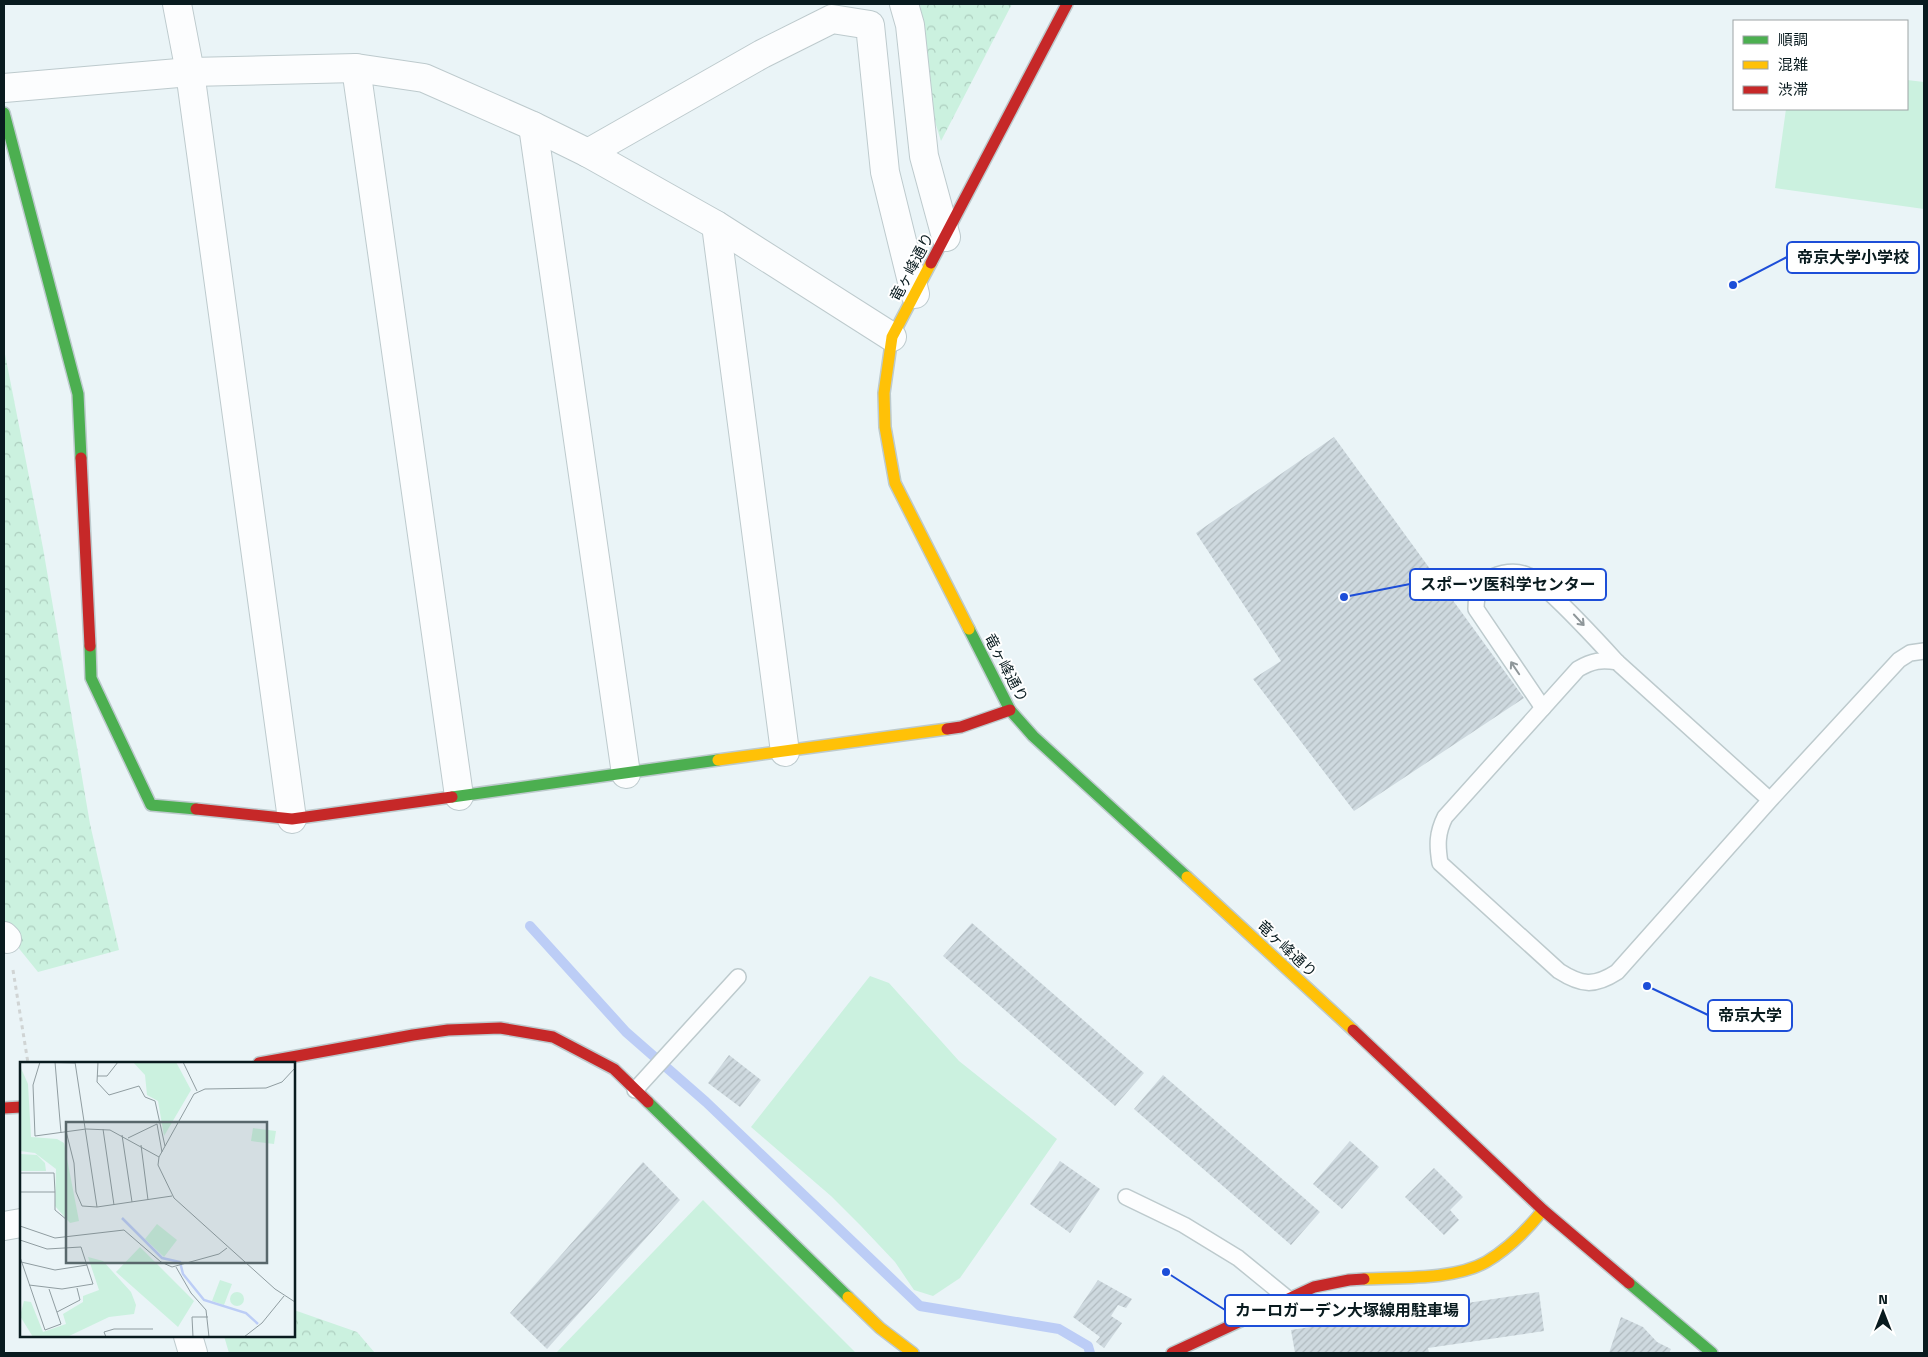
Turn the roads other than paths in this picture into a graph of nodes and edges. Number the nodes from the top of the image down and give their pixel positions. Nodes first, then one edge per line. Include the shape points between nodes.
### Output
1 (177, 4) edge
2 (904, 4) edge
3 (1066, 4) edge
4 (356, 68) junction
5 (190, 72) junction
6 (4, 88) edge
7 (4, 113) edge
8 (533, 126) junction
9 (588, 153) junction
10 (716, 224) junction
11 (946, 237) junction
12 (915, 294) junction
13 (892, 337) junction
14 (1924, 651) edge
15 (1617, 662) junction
16 (1543, 708) junction
17 (1010, 710) junction
18 (785, 752) junction
19 (626, 774) junction
20 (459, 796) junction
21 (1770, 800) junction
22 (292, 819) junction
23 (738, 977) dead end
24 (264, 1062) edge
25 (636, 1090) junction
26 (20, 1107) edge
27 (4, 1108) edge
28 (1126, 1197) dead end
29 (1543, 1210) junction
30 (20, 1223) edge
31 (4, 1226) edge
32 (1288, 1298) junction
33 (188, 1337) edge
34 (193, 1353) edge
35 (913, 1353) edge
36 (1172, 1353) edge
37 (1712, 1353) edge

1 - 5 street
2 - 11 street via 910,24 924,156
3 - 11 street, 竜ヶ峰通り
4 - 5 street
4 - 8 street via 424,78
4 - 20 street
5 - 6 street
5 - 22 street
7 - 22 street via 78,394 91,678 151,805
8 - 9 street
8 - 19 street
9 - 10 street
9 - 12 street via 762,54 832,19 870,25 885,172
10 - 13 street
10 - 18 street
11 - 12 street, 竜ヶ峰通り
12 - 13 street, 竜ヶ峰通り
13 - 17 street, 竜ヶ峰通り via 884,376 882,411 886,451 895,483
14 - 21 lane via 1910,653 1899,660
15 - 16 lane via 1591,662 1578,670
16 -> 15 lane via 1476,609 1479,588 1488,579 1508,572 1530,576 1575,616
15 - 21 lane
16 - 21 lane via 1445,817 1436,844 1440,863 1559,971 1581,982 1606,979 1617,972
17 - 18 street via 962,727
17 - 29 street, 竜ヶ峰通り via 1033,736 1306,986
18 - 19 street
19 - 20 street
20 - 22 street
23 - 25 lane
24 - 25 street via 413,1035 500,1028 553,1037 614,1069
25 - 35 street via 880,1328
26 - 27 street
28 - 32 lane via 1184,1225 1238,1258
29 - 32 street via 1524,1232 1486,1262 1463,1270 1349,1280 1314,1287
29 - 37 street, 竜ヶ峰通り
30 - 31 street
32 - 36 street
33 - 34 street

